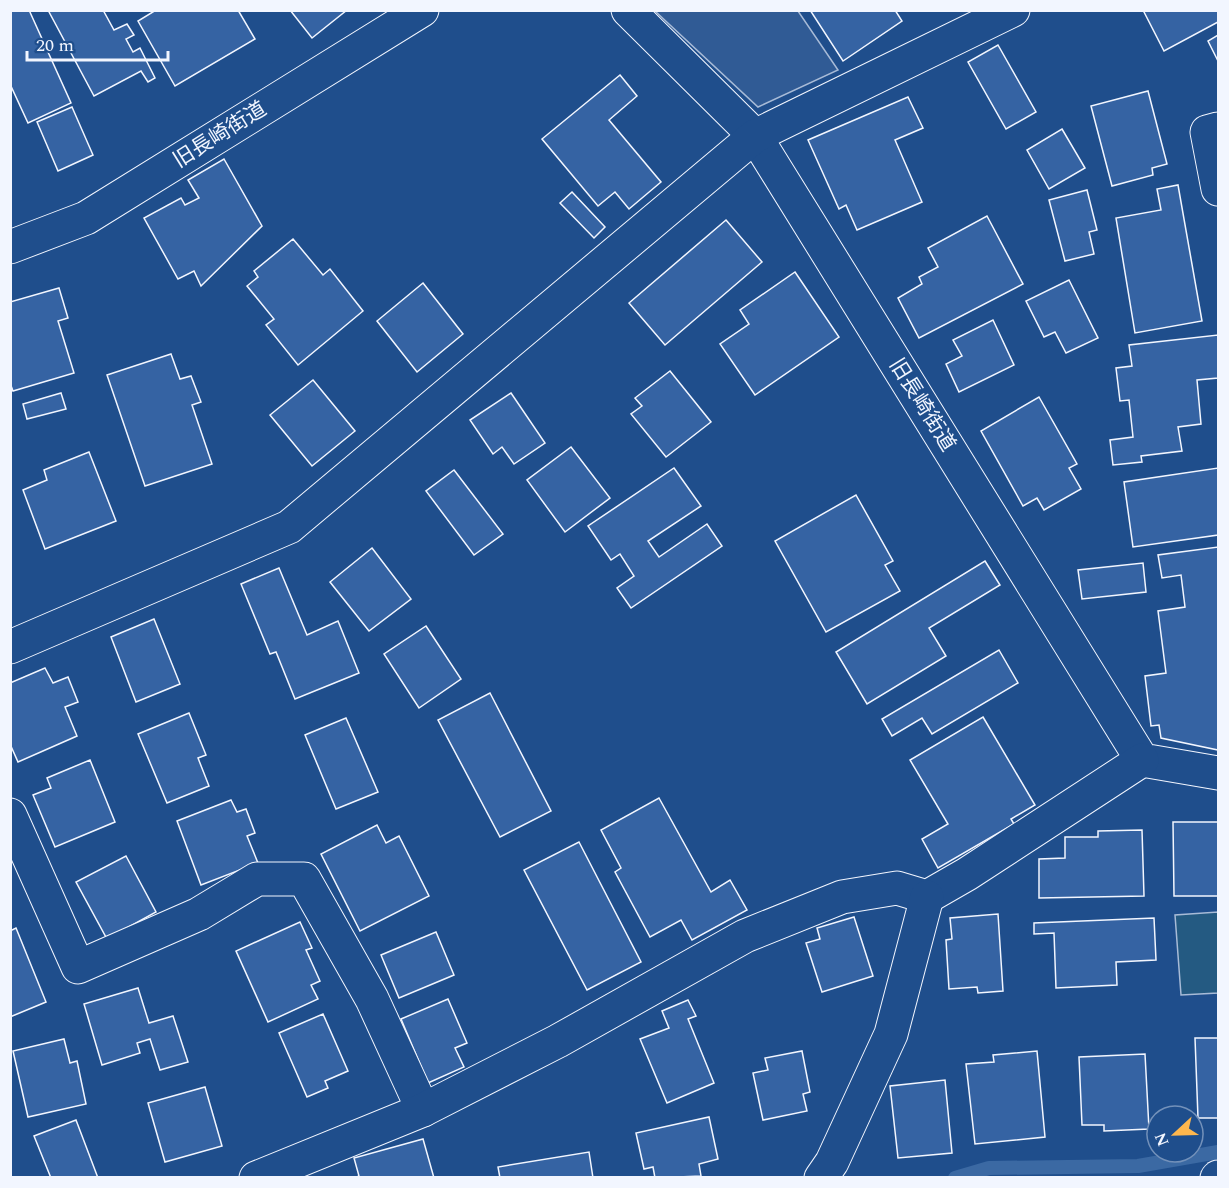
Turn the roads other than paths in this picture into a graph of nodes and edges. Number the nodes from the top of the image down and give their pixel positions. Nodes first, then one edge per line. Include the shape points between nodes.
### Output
1 (422, 10) edge
2 (628, 10) edge
3 (1013, 10) edge
4 (1218, 129) edge
5 (755, 136) junction
6 (1218, 189) edge
7 (10, 247) edge
8 (10, 647) edge
9 (1142, 760) junction
10 (1218, 773) edge
11 (10, 815) edge
12 (927, 897) junction
13 (423, 1110) junction
14 (256, 1178) edge
15 (820, 1178) edge

1 - 7 street, 旧長崎街道 via 86,218
2 - 5 street, 旧長崎街道
3 - 5 street
4 - 6 street via 1207,132
5 - 8 street via 289,527
5 - 9 street, 旧長崎街道
9 - 10 street
9 - 12 street
11 - 13 street via 78,967 199,914 256,879 304,879 372,999
12 - 13 street via 897,888 842,897 746,936 558,1041
12 - 15 street via 891,1034 832,1162
13 - 14 street

